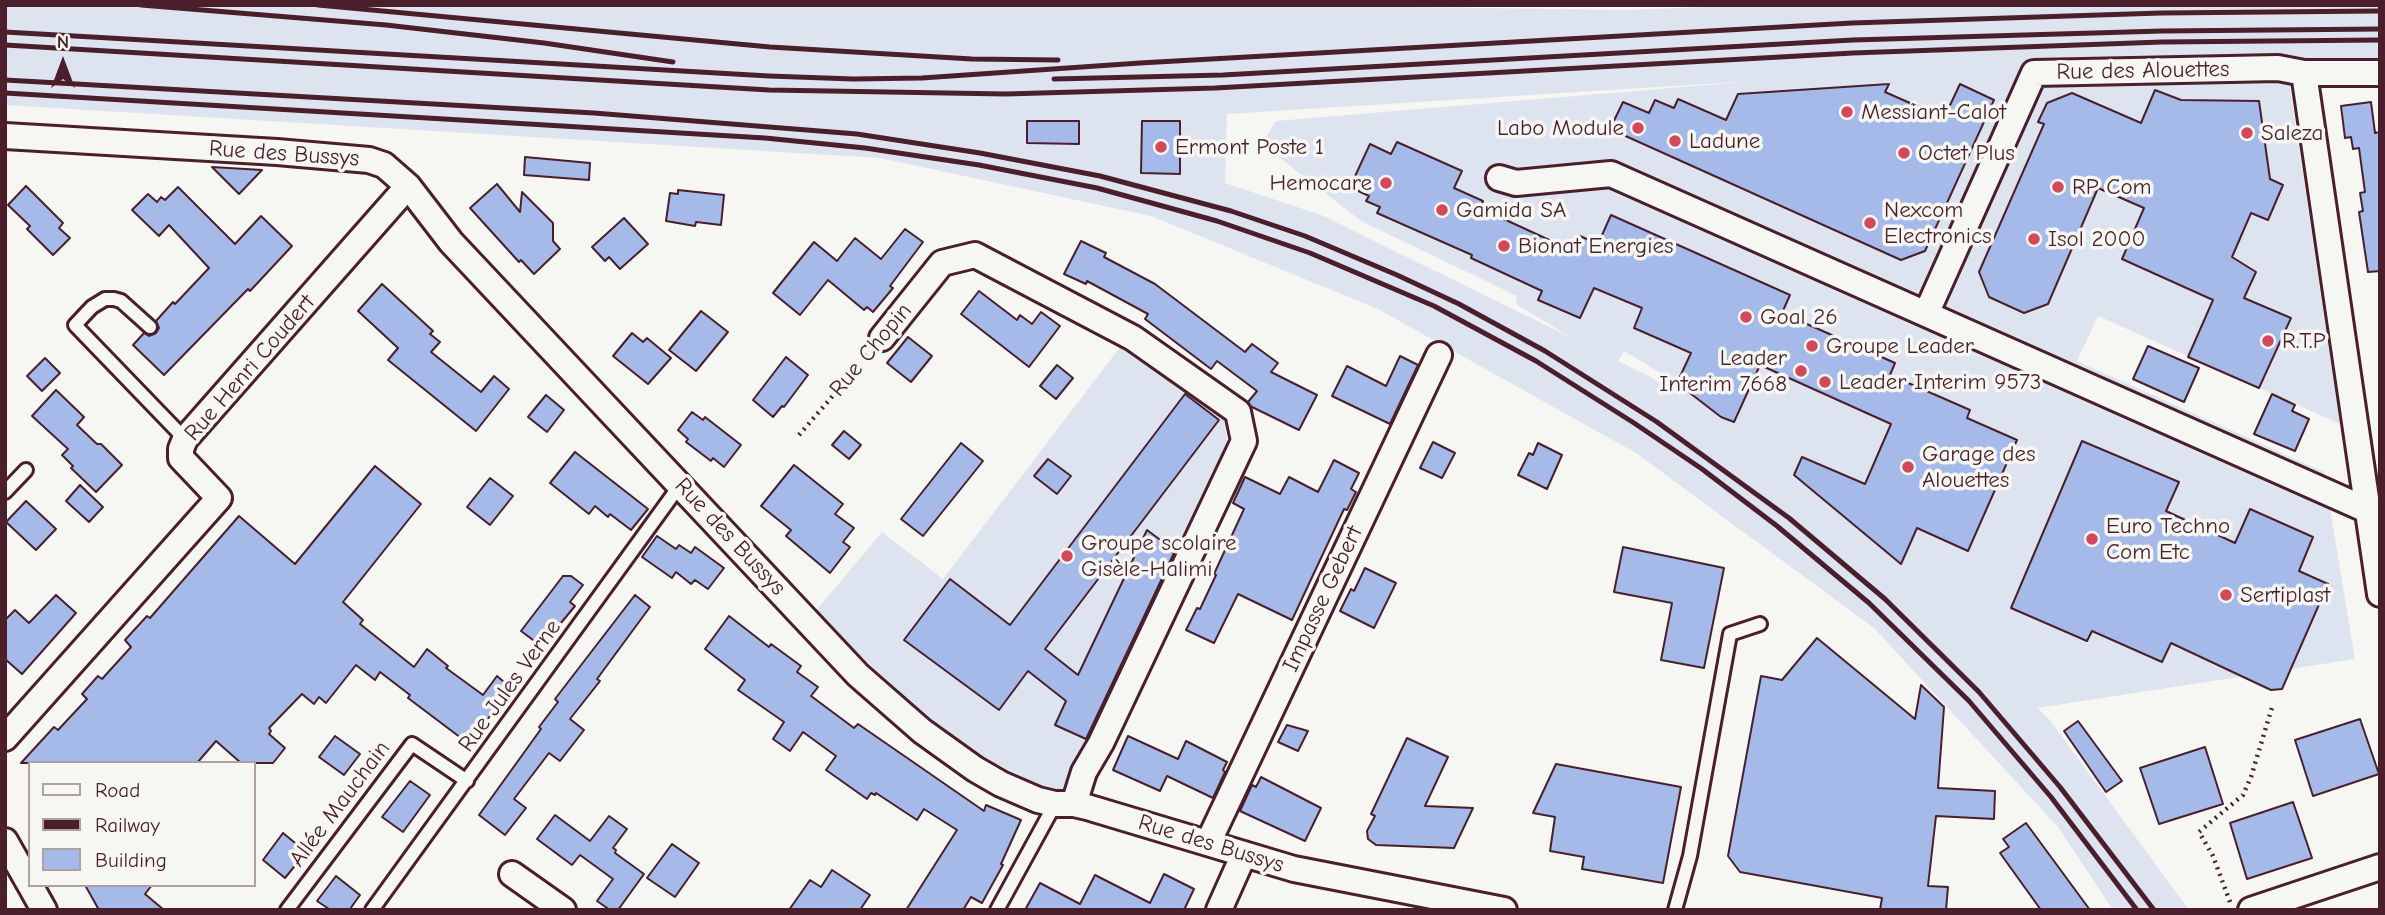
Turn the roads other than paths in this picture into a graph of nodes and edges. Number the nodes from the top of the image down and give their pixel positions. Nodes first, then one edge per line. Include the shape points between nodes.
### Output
1 (2304, 73) junction
2 (2380, 74) edge
3 (5, 136) edge
4 (1499, 177) dead end
5 (408, 186) junction
6 (1926, 314) junction
7 (150, 327) dead end
8 (882, 338) road end
9 (1439, 355) dead end
10 (185, 439) junction
11 (26, 470) dead end
12 (680, 485) junction
13 (5, 492) edge
14 (2367, 510) junction
15 (2380, 594) edge
16 (1760, 624) dead end
17 (5, 738) edge
18 (467, 781) junction
19 (1065, 804) junction
20 (5, 841) edge
21 (1208, 843) junction
22 (1244, 854) junction
23 (2380, 867) edge
24 (512, 874) dead end
25 (28, 881) edge
26 (31, 887) edge
27 (44, 910) edge
28 (288, 910) edge
29 (372, 910) edge
30 (563, 910) edge
31 (997, 910) edge
32 (1219, 910) edge
33 (1504, 910) edge
34 (1675, 910) edge
35 (2251, 910) edge

1 - 2 street
1 - 6 street, Rue des Alouettes via 2266,68 2034,74
1 - 14 street
3 - 5 street, Rue des Bussys via 369,160 384,165
4 - 6 street via 1516,183 1611,174
5 - 10 street, Rue Henri Coudert
5 - 12 street, Rue des Bussys via 451,242
6 - 14 street
7 - 10 lane via 114,299 92,307 75,325
8 - 19 street, Rue Chopin via 942,263 975,255 1133,338 1238,412 1244,441 1101,743
9 - 21 street, Impasse Gebert
10 - 17 street, Rue Henri Coudert via 181,458 219,498
11 - 13 lane
12 - 18 lane, Rue Jules Verne
12 - 19 street, Rue des Bussys via 858,675 899,712 1001,784
14 - 15 street
16 - 34 lane via 1730,634
18 - 28 lane, Allée Mauchain via 412,744
18 - 29 lane, Rue Jules Verne
19 - 21 street, Rue des Bussys
19 - 31 lane
20 - 25 street
21 - 22 street, Rue des Bussys
22 - 32 street
22 - 33 street, Rue des Bussys via 1348,881
23 - 35 street
24 - 30 street
26 - 27 street

